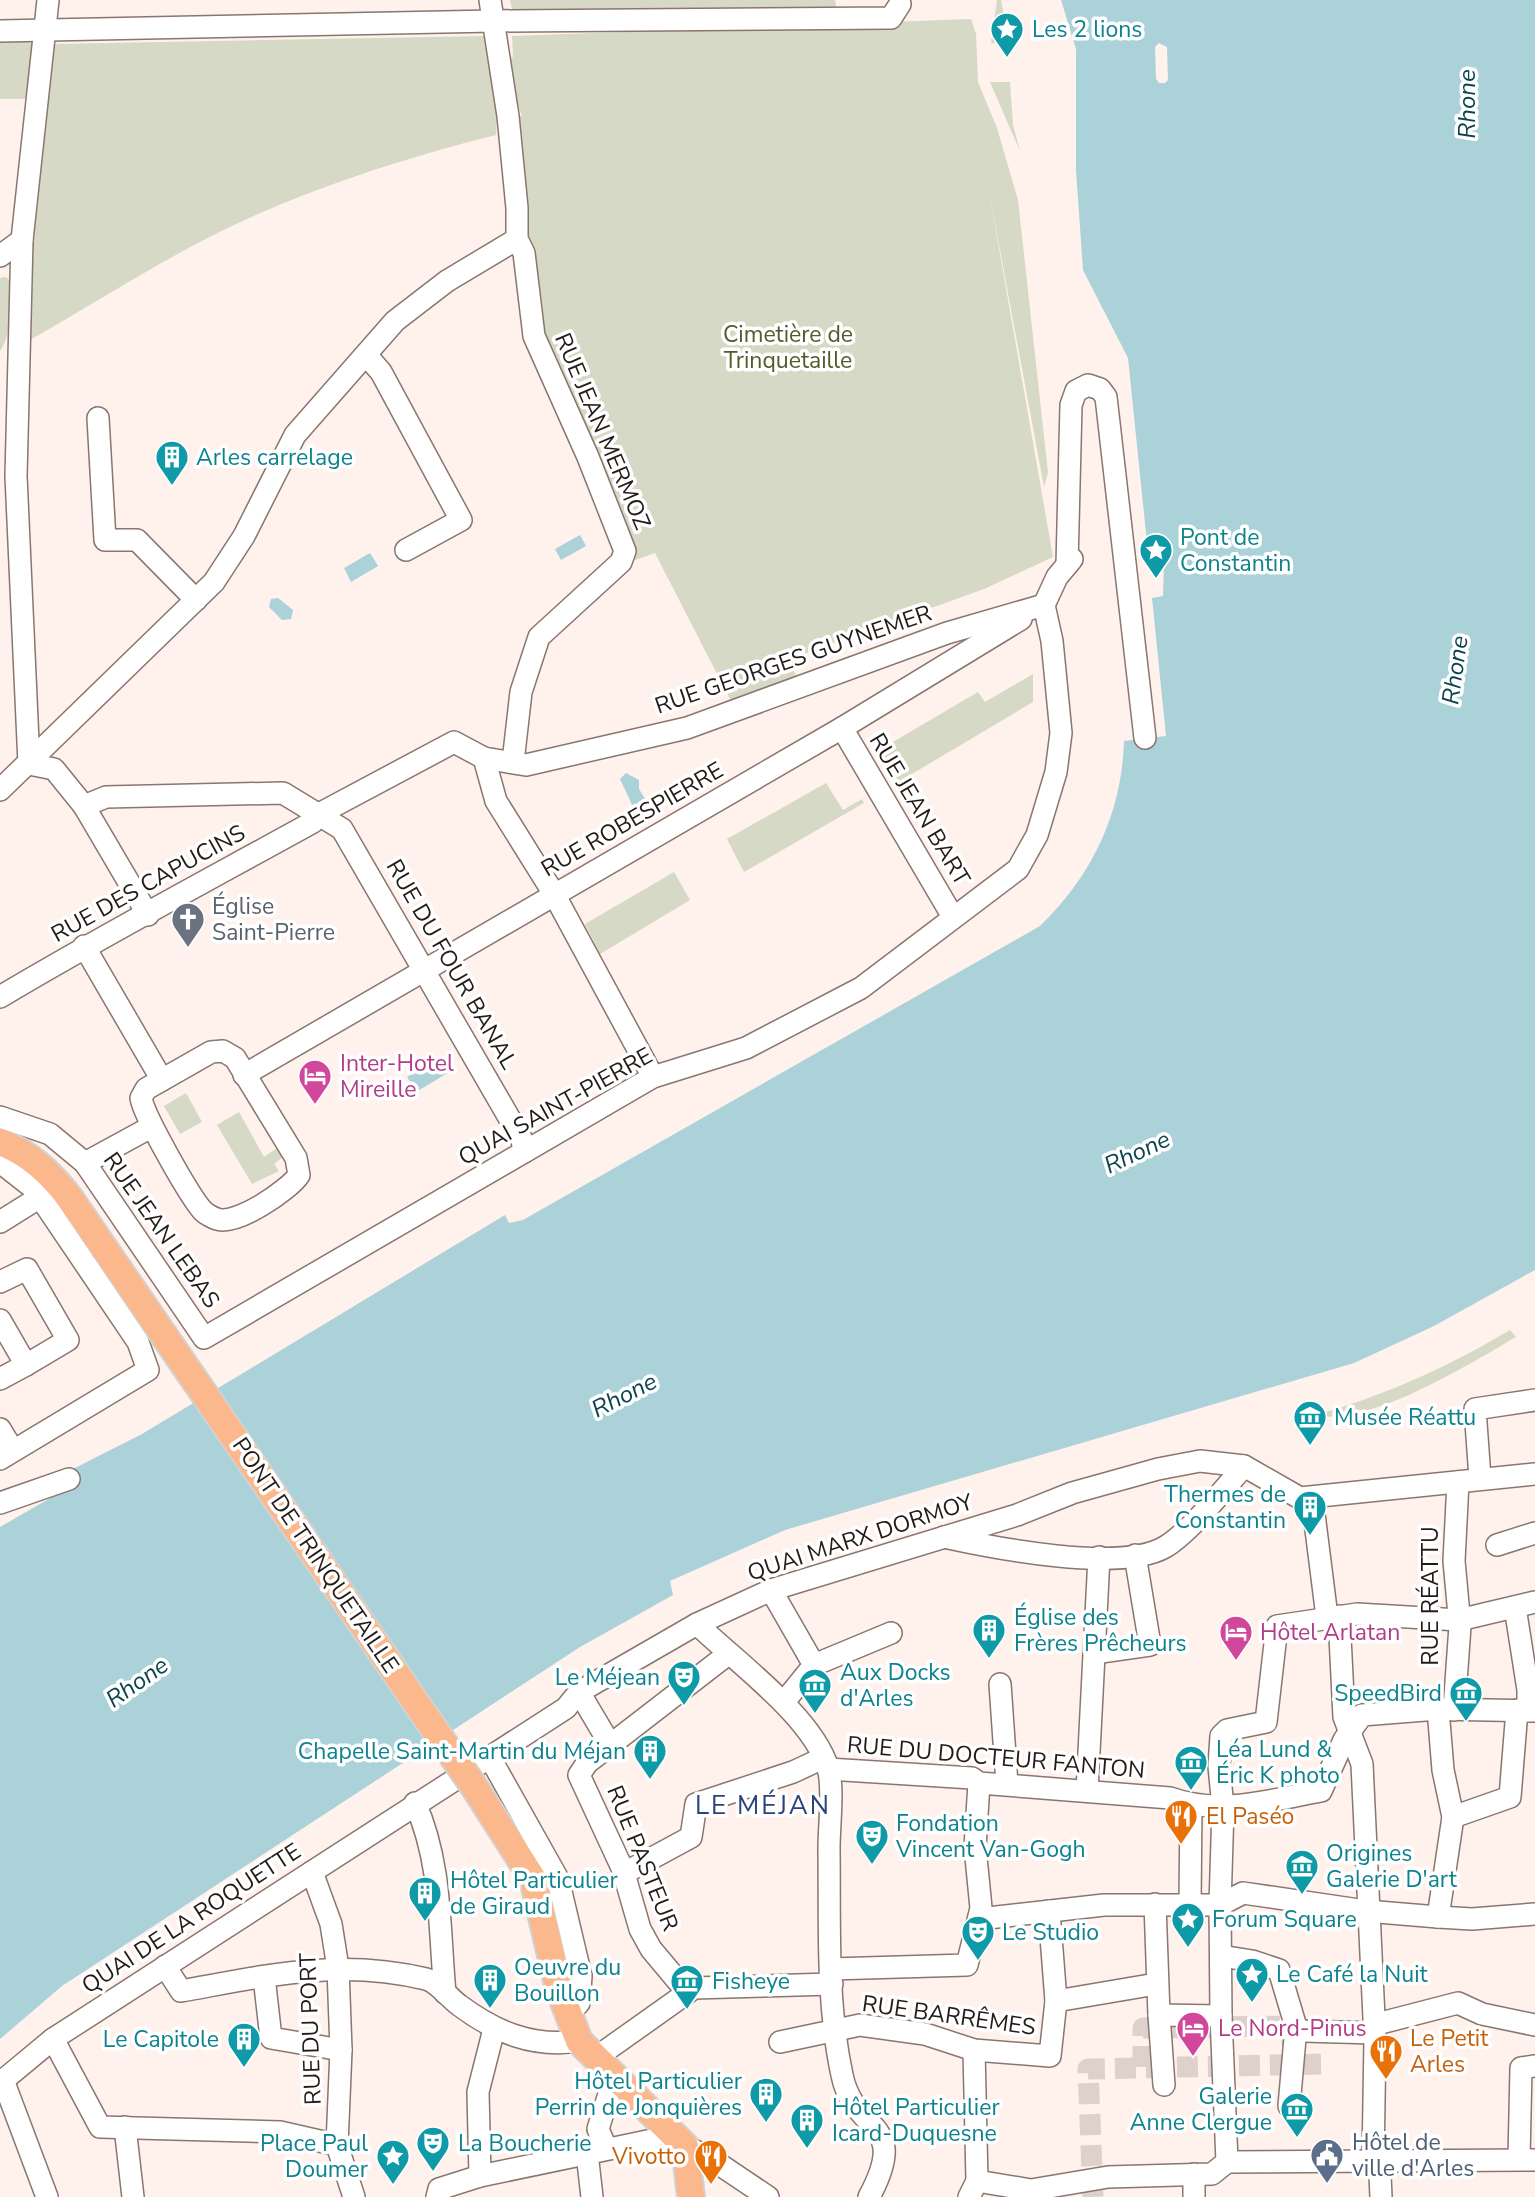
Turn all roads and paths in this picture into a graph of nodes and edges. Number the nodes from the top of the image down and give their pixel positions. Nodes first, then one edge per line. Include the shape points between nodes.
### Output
1 (48, 0) edge
2 (900, 4) dead end
3 (491, 10) edge
4 (44, 30) junction
5 (0, 31) edge
6 (517, 239) junction
7 (22, 240) junction
8 (0, 256) edge
9 (367, 356) junction
10 (99, 418) dead end
11 (406, 550) dead end
12 (196, 600) junction
13 (1044, 604) junction
14 (842, 728) junction
15 (1145, 738) dead end
16 (484, 758) junction
17 (513, 762) junction
18 (29, 764) junction
19 (3, 778) edge
20 (84, 806) junction
21 (319, 814) junction
22 (554, 894) junction
23 (148, 915) junction
24 (953, 917) junction
25 (85, 946) junction
26 (425, 968) junction
27 (0, 997) edge
28 (244, 1075) junction
29 (653, 1077) junction
30 (162, 1080) junction
31 (0, 1117) edge
32 (151, 1126) junction
33 (0, 1142) edge
34 (524, 1152) junction
35 (0, 1162) edge
36 (85, 1163) junction
37 (40, 1197) junction
38 (0, 1222) edge
39 (0, 1282) edge
40 (0, 1321) edge
41 (204, 1338) joint
42 (26, 1365) junction
43 (0, 1380) edge
44 (1531, 1401) edge
45 (0, 1429) edge
46 (6, 1454) edge
47 (1244, 1466) junction
48 (1535, 1474) edge
49 (1480, 1478) junction
50 (69, 1479) dead end
51 (1458, 1482) junction
52 (1312, 1498) junction
53 (0, 1503) edge
54 (1535, 1533) edge
55 (941, 1536) junction
56 (1497, 1545) dead end
57 (1135, 1555) junction
58 (1099, 1558) junction
59 (771, 1590) junction
60 (1525, 1605) edge
61 (1333, 1617) junction
62 (1459, 1620) junction
63 (697, 1624) junction
64 (891, 1633) dead end
65 (725, 1651) junction
66 (1094, 1653) junction
67 (814, 1665) junction
68 (1000, 1684) dead end
69 (579, 1692) junction
70 (783, 1702) junction
71 (1446, 1709) junction
72 (1526, 1711) edge
73 (1355, 1724) junction
74 (611, 1746) junction
75 (489, 1756) junction
76 (825, 1763) junction
77 (979, 1783) junction
78 (1007, 1784) junction
79 (1087, 1791) junction
80 (415, 1803) junction
81 (1191, 1806) junction
82 (1223, 1808) junction
83 (1453, 1817) junction
84 (623, 1870) junction
85 (312, 1872) junction
86 (1155, 1904) junction
87 (1190, 1904) junction
88 (1220, 1905) junction
89 (1049, 1911) junction
90 (1367, 1911) junction
91 (1535, 1914) edge
92 (1438, 1917) junction
93 (979, 1920) junction
94 (1222, 1956) junction
95 (164, 1966) junction
96 (338, 1968) junction
97 (831, 1976) junction
98 (264, 1977) junction
99 (1156, 1984) junction
100 (688, 1992) junction
101 (445, 1993) junction
102 (1056, 2001) junction
103 (567, 2015) junction
104 (1158, 2015) junction
105 (1221, 2016) junction
106 (1535, 2025) edge
107 (1296, 2027) junction
108 (494, 2029) junction
109 (835, 2029) junction
110 (1374, 2029) junction
111 (53, 2039) junction
112 (780, 2042) dead end
113 (341, 2050) junction
114 (586, 2050) junction
115 (974, 2050) junction
116 (1535, 2066) edge
117 (614, 2078) junction
118 (1, 2082) edge
119 (1164, 2085) dead end
120 (1289, 2106) dead end
121 (125, 2127) junction
122 (680, 2140) junction
123 (337, 2145) junction
124 (597, 2151) junction
125 (1527, 2159) edge
126 (1227, 2162) junction
127 (1373, 2162) junction
128 (1194, 2174) junction
129 (480, 2176) junction
130 (973, 2189) edge
131 (47, 2197) edge
132 (134, 2197) edge
133 (354, 2197) edge
134 (437, 2197) edge
135 (593, 2197) edge
136 (691, 2197) edge
137 (768, 2197) edge
138 (869, 2197) edge
139 (1194, 2197) edge
140 (1381, 2197) edge

1 - 4 street
2 - 3 street via 891,19
3 - 4 street
3 - 6 street, RUE JEAN MERMOZ via 508,116
4 - 5 street
4 - 7 street
6 - 9 street via 447,281 395,321
6 - 17 street, RUE JEAN MERMOZ via 524,253 534,336 625,551 621,562 539,636 521,692
7 - 8 street
7 - 18 street via 16,476
9 - 11 street via 381,372 461,520
9 - 12 street via 295,435 244,536 214,582
10 - 12 street via 106,540 137,540
12 - 18 street
13 - 14 street, RUE ROBESPIERRE
13 - 15 street via 1070,562 1071,405 1076,391 1100,388 1106,397
13 - 17 street, RUE GEORGES GUYNEMER via 947,633 687,728 526,765
13 - 24 street, QUAI SAINT-PIERRE via 1061,733 1056,772 1037,835 1018,869
14 - 22 street, RUE ROBESPIERRE
14 - 24 street, RUE JEAN BART
16 - 17 street, RUE GEORGES GUYNEMER
16 - 21 street, RUE GEORGES GUYNEMER via 454,743
16 - 22 street via 496,801
18 - 19 street
18 - 20 street via 54,769
20 - 21 street via 111,796 283,793
20 - 23 street
21 - 23 street, RUE DES CAPUCINS via 313,822
21 - 26 street, RUE DU FOUR BANAL via 342,829
22 - 26 street, RUE ROBESPIERRE
22 - 29 street
23 - 25 street, RUE DES CAPUCINS
24 - 29 street, QUAI SAINT-PIERRE via 861,988 746,1048
25 - 27 street, RUE DES CAPUCINS
25 - 30 street
26 - 28 street, RUE ROBESPIERRE
26 - 34 street, RUE DU FOUR BANAL via 522,1140
28 - 30 street via 235,1058 223,1051 211,1052
28 - 32 street via 296,1158 299,1175 291,1187 258,1206 235,1218 219,1220 203,1211
29 - 34 street, QUAI SAINT-PIERRE
30 - 32 street via 146,1089 141,1098
31 - 36 street, RUE JEAN LEBAS via 50,1134
32 - 36 street
33 - 103 main road, PONT DE TRINQUETAILLE, bridge via 21,1150 54,1179 472,1785 533,1879
34 - 41 street, QUAI SAINT-PIERRE
35 - 37 street
36 - 41 street, RUE JEAN LEBAS
37 - 38 street
37 - 46 street via 138,1342 148,1370
39 - 42 street via 27,1269 68,1340
40 - 42 street
42 - 43 street
44 - 49 street via 1475,1409
45 - 46 street
47 - 52 street via 1300,1498
47 - 55 street, QUAI MARX DORMOY via 1200,1461 1158,1469
47 - 57 street via 1165,1547
48 - 49 street
49 - 51 street
50 - 53 street
51 - 52 street
51 - 62 street, RUE RÉATTU via 1454,1561
52 - 61 street
54 - 56 street
55 - 58 street via 1025,1554
55 - 59 street, QUAI MARX DORMOY
57 - 58 street
57 - 66 street via 1150,1645
58 - 66 street
59 - 63 street, QUAI MARX DORMOY
59 - 67 street
60 - 62 street
60 - 72 street
61 - 62 street
61 - 73 street via 1344,1717
61 - 82 street via 1277,1626 1266,1721 1221,1736
62 - 71 street, RUE RÉATTU
63 - 65 street
63 - 69 street, QUAI MARX DORMOY
64 - 67 street
65 - 70 street
65 - 74 street via 723,1658
66 - 79 street
67 - 70 street
68 - 78 street
69 - 74 street
69 - 75 street, QUAI MARX DORMOY via 566,1708
70 - 76 street via 799,1719
71 - 72 street
71 - 73 street
71 - 83 street, RUE RÉATTU via 1443,1770
72 - 83 street via 1510,1797
73 - 82 street, RUE DU DOCTEUR FANTON via 1321,1791
73 - 90 street via 1362,1764
74 - 84 street, RUE PASTEUR via 587,1763 579,1775
75 - 80 street, QUAI MARX DORMOY
75 - 103 street via 558,1879 581,1976 579,2003
76 - 77 street, RUE DU DOCTEUR FANTON via 972,1778
76 - 84 street via 696,1804 691,1838
76 - 97 street
77 - 78 street, RUE DU DOCTEUR FANTON
77 - 93 street via 975,1847
78 - 79 street, RUE DU DOCTEUR FANTON
79 - 81 street, RUE DU DOCTEUR FANTON via 1170,1798
80 - 85 street, QUAI DE LA ROQUETTE
80 - 101 street via 436,1872
81 - 82 street, RUE DU DOCTEUR FANTON
81 - 87 street
82 - 88 street
83 - 92 street
84 - 100 street, RUE PASTEUR via 640,1929
85 - 95 street, QUAI DE LA ROQUETTE
85 - 96 street, RUE DU PORT via 331,1924
86 - 87 street
86 - 89 street
86 - 99 street
87 - 88 street
88 - 90 street via 1243,1893
88 - 94 street
89 - 93 street
89 - 102 street, RUE BARRÊMES
90 - 92 street
90 - 110 street
91 - 92 street
93 - 97 street via 967,1965
94 - 105 street
94 - 107 street via 1279,1970
95 - 98 street via 181,1991
95 - 111 street, QUAI DE LA ROQUETTE
96 - 98 street
96 - 101 street via 429,1979
96 - 113 street, RUE DU PORT
97 - 100 street via 694,1987
97 - 109 street
98 - 113 street via 271,2038
99 - 102 street
99 - 104 street
100 - 114 street
101 - 108 street
102 - 115 street, RUE BARRÊMES via 1050,2056
103 - 114 main road, PONT DE TRINQUETAILLE
104 - 105 street
104 - 119 street
105 - 126 street
106 - 110 street via 1482,2014 1458,2003
107 - 110 street via 1303,2031
107 - 120 street
108 - 114 street via 530,2041
108 - 129 street via 478,2092
109 - 112 street, RUE BARRÊMES
109 - 115 street, RUE BARRÊMES via 860,2025 902,2030
109 - 138 street via 842,2079 881,2136 886,2154
110 - 127 street
111 - 118 street, QUAI DE LA ROQUETTE
111 - 121 street via 100,2127
113 - 123 street, RUE DU PORT
114 - 117 main road
115 - 130 street
116 - 125 street via 1521,2068
117 - 122 main road
117 - 124 street via 598,2129
118 - 131 street
121 - 123 street via 280,2132
121 - 132 street
122 - 124 street
122 - 136 main road
122 - 137 street
123 - 133 street
124 - 129 street
124 - 135 street
125 - 127 street
126 - 127 street
126 - 128 street via 1212,2174
127 - 140 street via 1380,2175
128 - 130 street via 1108,2177 1031,2190
128 - 139 street
129 - 134 street via 439,2189

